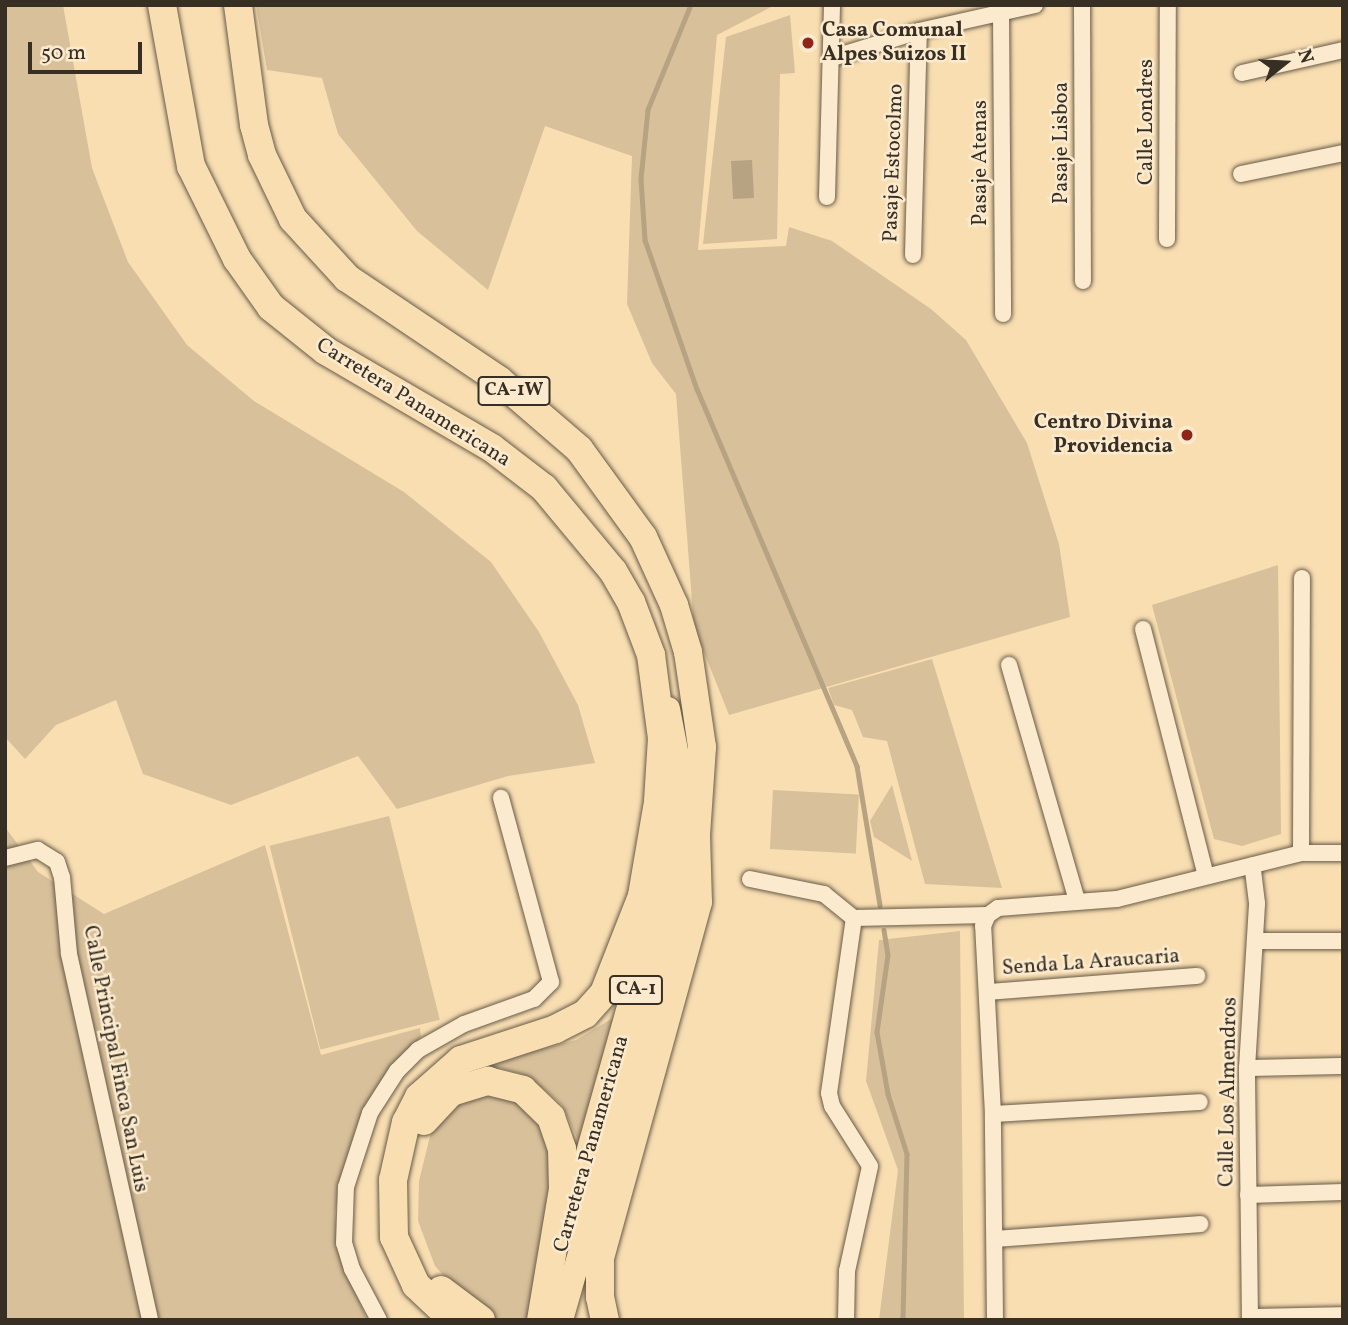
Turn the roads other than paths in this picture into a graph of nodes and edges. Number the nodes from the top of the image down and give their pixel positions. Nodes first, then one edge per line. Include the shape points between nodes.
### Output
1 (162, 5) edge
2 (238, 5) edge
3 (832, 5) edge
4 (1035, 5) edge
5 (1082, 5) edge
6 (1168, 5) edge
7 (970, 12) edge
8 (1001, 13) junction
9 (919, 31) junction
10 (1343, 50) edge
11 (832, 58) junction
12 (1242, 73) dead end
13 (1343, 153) edge
14 (1241, 174) dead end
15 (827, 197) dead end
16 (1167, 239) dead end
17 (913, 255) dead end
18 (1083, 281) dead end
19 (1003, 314) dead end
20 (1302, 578) dead end
21 (1143, 629) dead end
22 (651, 655) junction
23 (1009, 665) dead end
24 (501, 798) dead end
25 (696, 836) junction
26 (1301, 853) junction
27 (1343, 853) edge
28 (5, 858) edge
29 (1252, 865) junction
30 (1206, 876) junction
31 (750, 879) dead end
32 (1077, 901) junction
33 (988, 915) junction
34 (854, 918) junction
35 (1255, 941) junction
36 (1343, 941) edge
37 (1197, 976) dead end
38 (988, 992) junction
39 (1343, 1066) edge
40 (1247, 1068) junction
41 (1200, 1102) dead end
42 (993, 1114) junction
43 (1343, 1192) edge
44 (1248, 1195) junction
45 (1200, 1224) dead end
46 (996, 1238) junction
47 (1343, 1315) edge
48 (1250, 1318) edge
49 (150, 1320) edge
50 (379, 1320) edge
51 (453, 1320) edge
52 (481, 1320) edge
53 (541, 1320) edge
54 (561, 1320) edge
55 (605, 1320) edge
56 (845, 1320) edge
57 (995, 1320) edge

1 - 22 highway, Carretera Panamericana / CA-1W via 191,166 237,259 271,307 326,351 492,448 544,488 613,571 631,602
2 - 25 highway, Carretera Panamericana / CA-1W via 262,155 306,237 367,294 536,407 579,449 643,537 674,605 695,684 703,768
3 - 11 street
4 - 8 street
5 - 18 street, Pasaje Lisboa
6 - 16 street, Calle Londres
7 - 8 street
7 - 9 street
8 - 19 street, Pasaje Atenas
9 - 11 street
9 - 17 street, Pasaje Estocolmo
10 - 12 street
11 - 15 street
13 - 14 street
20 - 26 street
21 - 30 street
22 - 51 highway via 662,738 658,802 642,896 604,993 585,1014 556,1029 461,1060 419,1097 406,1122 393,1180 394,1237 416,1285
22 - 53 main road, Carretera Panamericana / CA-1 via 677,748 677,824 656,920
23 - 32 street
24 - 50 street via 551,982 534,999 464,1024 418,1050 397,1071 370,1113 346,1187 344,1243
25 - 54 main road, Carretera Panamericana / CA-1 via 689,876
25 - 55 highway via 698,902 600,1259
26 - 27 street
26 - 29 street
28 - 49 street, Calle Principal Finca San Luis via 38,850 57,862 62,877 69,954
29 - 30 street
29 - 35 street, Calle Los Almendros
30 - 32 street via 1117,899
31 - 34 street via 824,894
32 - 33 street via 998,908
33 - 34 street
33 - 38 street via 983,926
34 - 56 street via 829,1093 832,1107 870,1166 847,1271
35 - 36 street
35 - 40 street, Calle Los Almendros
37 - 38 street, Senda La Araucaria
38 - 42 street
39 - 40 street
40 - 44 street, Calle Los Almendros
41 - 42 street
42 - 46 street
43 - 44 street
44 - 48 street, Calle Los Almendros
45 - 46 street
46 - 57 street
47 - 48 street
52 - 53 highway via 441,1290 420,1261 408,1226 407,1188 419,1129 432,1110 452,1092 488,1081 523,1090 539,1102 555,1124 562,1149 563,1189

